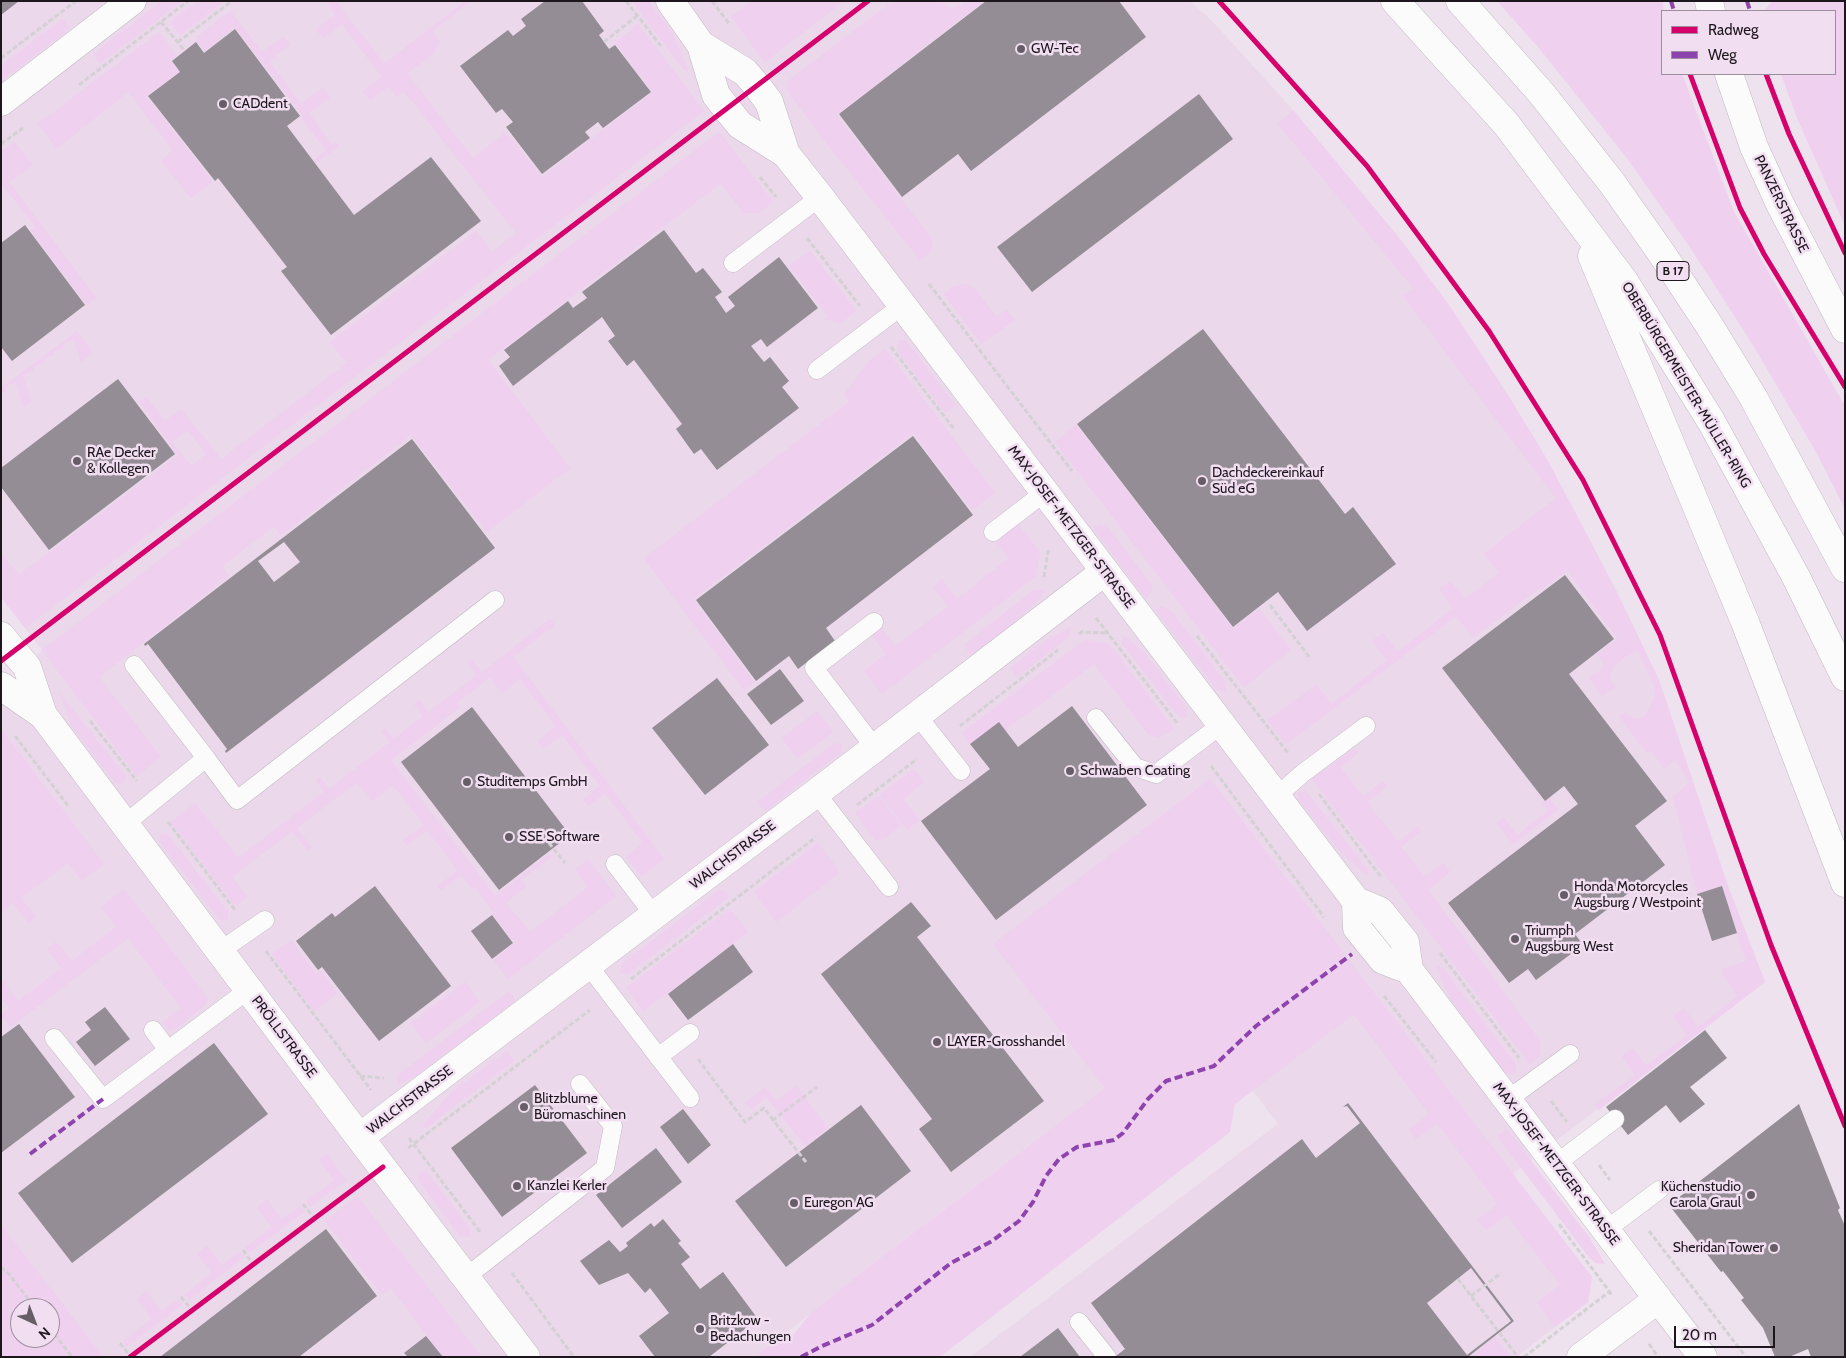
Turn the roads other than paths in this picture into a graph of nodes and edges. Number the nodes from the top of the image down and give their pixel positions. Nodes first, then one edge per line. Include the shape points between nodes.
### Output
1 (132, 1) edge
2 (1395, 1) edge
3 (1460, 1) edge
4 (675, 3) edge
5 (702, 45) junction
6 (1730, 75) edge
7 (1, 102) edge
8 (786, 154) junction
9 (820, 197) junction
10 (1574, 213) junction
11 (733, 263) dead end
12 (903, 305) junction
13 (1845, 329) edge
14 (817, 370) dead end
15 (1045, 492) junction
16 (993, 532) dead end
17 (1845, 568) edge
18 (1104, 572) junction
19 (496, 600) dead end
20 (874, 622) dead end
21 (1, 636) edge
22 (134, 666) dead end
23 (1845, 677) edge
24 (1, 686) edge
25 (43, 715) junction
26 (917, 715) junction
27 (1096, 718) dead end
28 (1221, 725) junction
29 (1366, 726) dead end
30 (875, 748) junction
31 (206, 758) junction
32 (960, 771) dead end
33 (816, 792) junction
34 (1277, 796) junction
35 (125, 824) junction
36 (615, 864) dead end
37 (1845, 883) edge
38 (889, 886) dead end
39 (654, 915) junction
40 (265, 920) dead end
41 (220, 951) junction
42 (588, 965) junction
43 (248, 990) junction
44 (153, 1030) dead end
45 (686, 1036) road end
46 (54, 1038) dead end
47 (168, 1050) junction
48 (1570, 1054) dead end
49 (658, 1058) junction
50 (580, 1084) dead end
51 (690, 1098) dead end
52 (1508, 1100) junction
53 (1615, 1119) dead end
54 (360, 1137) junction
55 (1556, 1164) junction
56 (1659, 1190) dead end
57 (1606, 1230) junction
58 (466, 1277) junction
59 (1658, 1298) junction
60 (1079, 1322) dead end
61 (526, 1357) edge
62 (1106, 1357) edge
63 (1581, 1357) edge
64 (1703, 1357) edge

1 - 7 main road
2 - 10 main road, OBERBÜRGERMEISTER-MÜLLER-RING via 1506,125
3 - 17 main road, B 17 via 1542,94 1612,183 1662,254 1753,397
4 - 5 main road, MAX-JOSEF-METZGER-STRASSE
5 - 8 main road, MAX-JOSEF-METZGER-STRASSE via 745,72 763,94 769,102
5 - 8 main road, MAX-JOSEF-METZGER-STRASSE via 716,95 740,125
6 - 13 main road, PANZERSTRASSE via 1754,147
8 - 9 main road, MAX-JOSEF-METZGER-STRASSE
9 - 11 lane
9 - 12 main road, MAX-JOSEF-METZGER-STRASSE
10 - 23 main road, OBERBÜRGERMEISTER-MÜLLER-RING via 1624,281 1711,421 1796,577
10 - 37 main road via 1745,622
12 - 14 lane
12 - 15 main road, MAX-JOSEF-METZGER-STRASSE
15 - 16 lane
15 - 18 main road, MAX-JOSEF-METZGER-STRASSE
18 - 26 main road, WALCHSTRASSE
18 - 28 main road, MAX-JOSEF-METZGER-STRASSE
19 - 31 lane via 237,800
20 - 30 lane via 814,668
21 - 25 main road, PRÖLLSTRASSE via 27,667
22 - 31 lane
24 - 25 main road, PRÖLLSTRASSE
25 - 35 main road, PRÖLLSTRASSE
26 - 30 main road, WALCHSTRASSE
26 - 32 lane
27 - 28 lane via 1135,767 1156,774
28 - 34 main road, MAX-JOSEF-METZGER-STRASSE
29 - 34 lane
30 - 33 main road, WALCHSTRASSE
31 - 35 lane
33 - 38 lane
33 - 39 main road, WALCHSTRASSE
34 - 52 main road, MAX-JOSEF-METZGER-STRASSE via 1356,901 1357,928 1383,960 1409,970
35 - 41 main road, PRÖLLSTRASSE
36 - 39 lane
39 - 42 main road, WALCHSTRASSE
40 - 41 lane
41 - 43 main road, PRÖLLSTRASSE
42 - 49 lane
42 - 54 main road, WALCHSTRASSE
43 - 47 lane
43 - 54 main road, PRÖLLSTRASSE
44 - 47 lane
45 - 49 lane
46 - 47 lane via 103,1099
48 - 52 lane
49 - 51 lane
50 - 58 lane via 613,1126 605,1168
52 - 55 main road, MAX-JOSEF-METZGER-STRASSE
53 - 55 lane
54 - 58 main road, PRÖLLSTRASSE
55 - 57 main road, MAX-JOSEF-METZGER-STRASSE
56 - 57 lane
57 - 59 main road, MAX-JOSEF-METZGER-STRASSE
58 - 61 main road, PRÖLLSTRASSE
59 - 63 main road
59 - 64 main road, MAX-JOSEF-METZGER-STRASSE
60 - 62 lane

